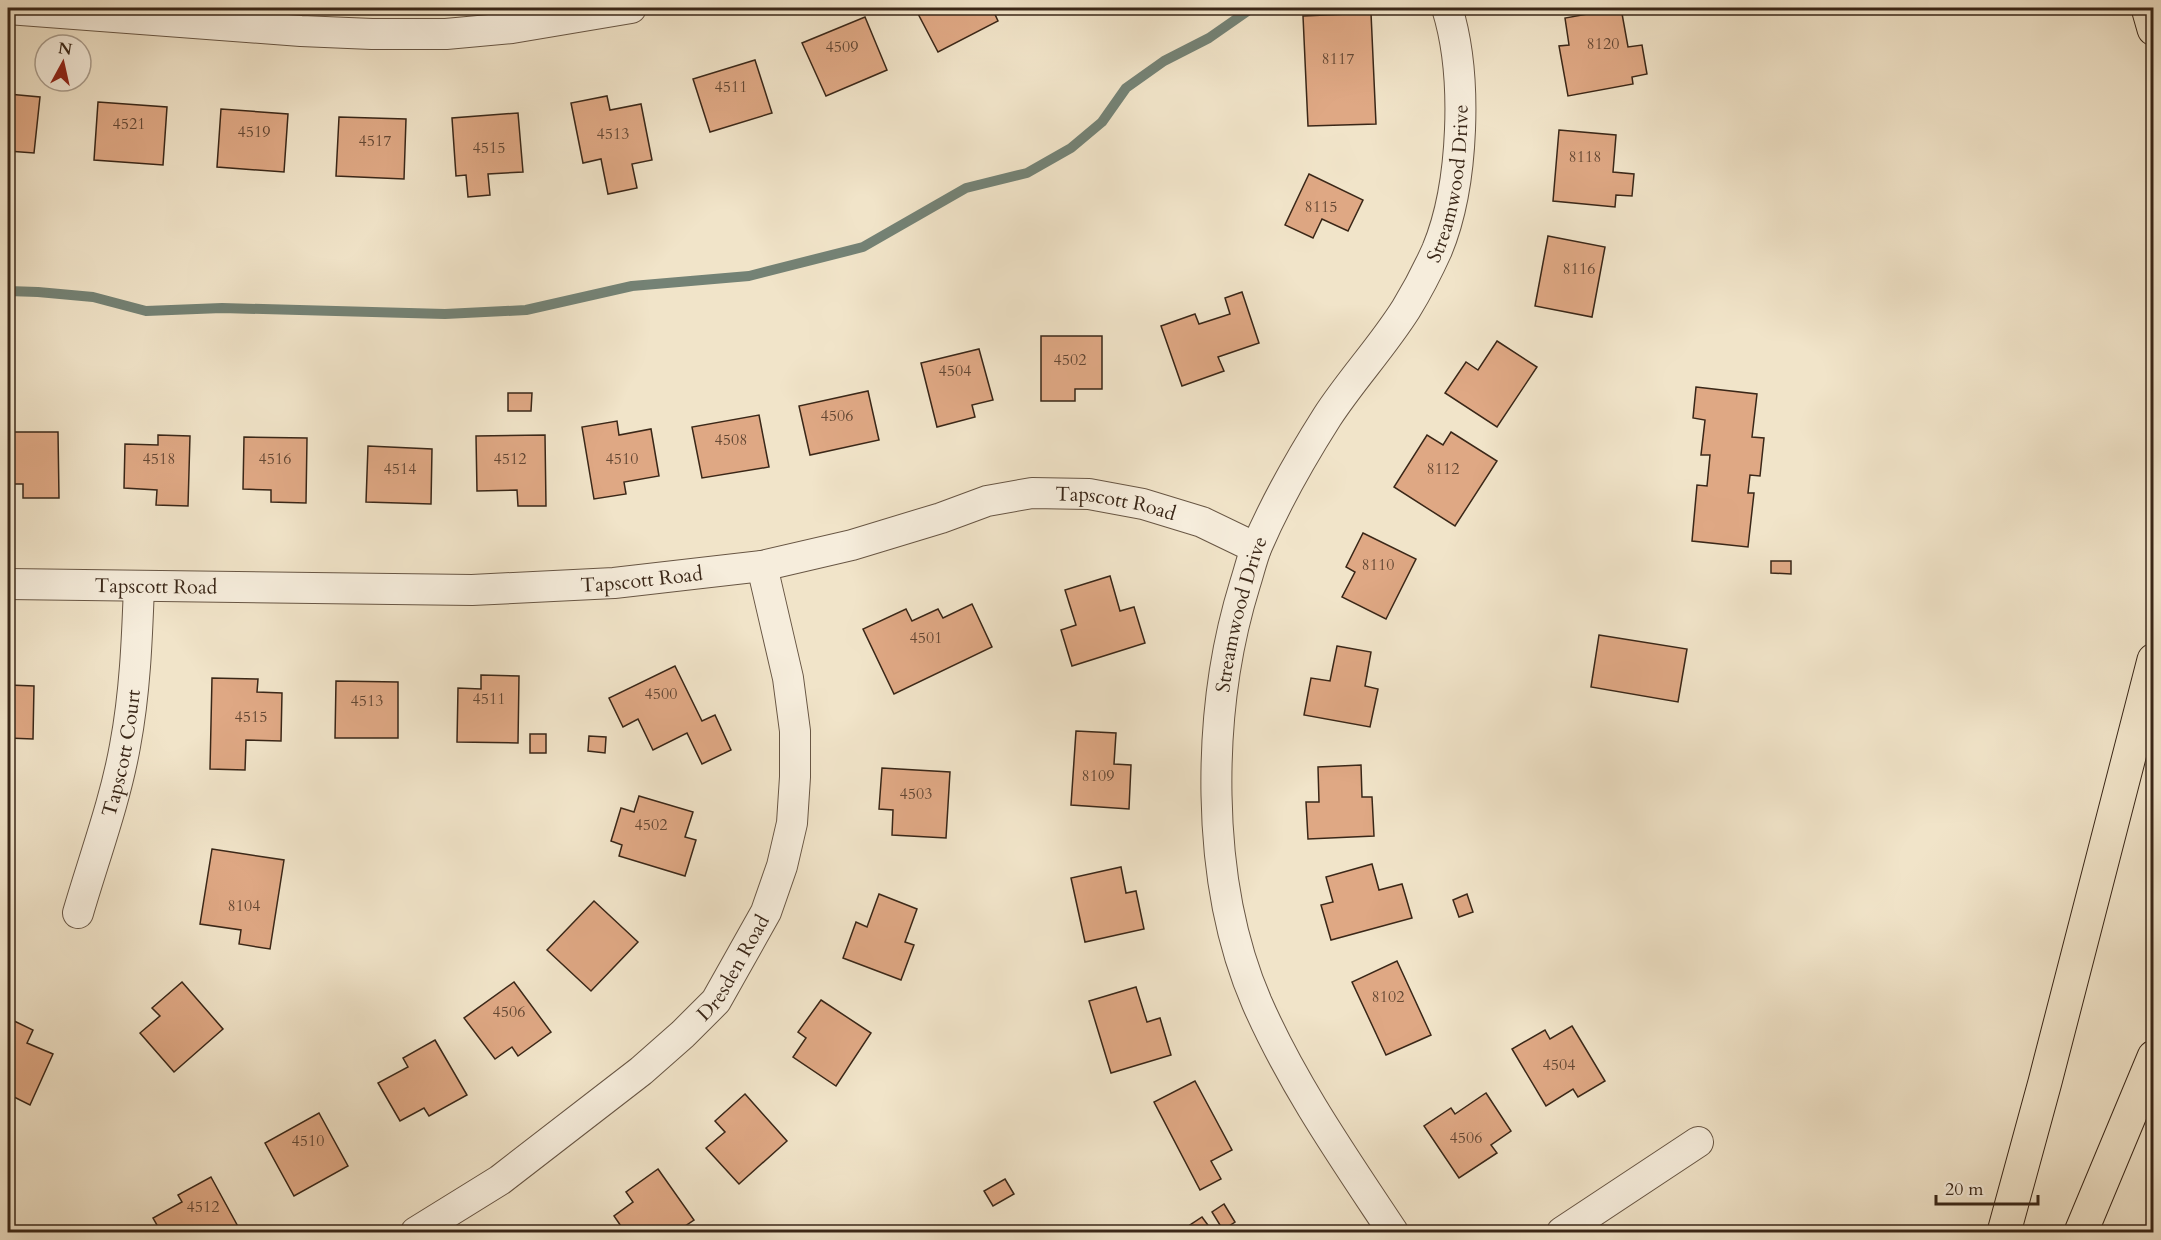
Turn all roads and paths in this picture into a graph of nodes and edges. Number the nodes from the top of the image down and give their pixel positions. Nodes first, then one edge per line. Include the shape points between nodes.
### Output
1 (631, 8) edge
2 (1447, 8) edge
3 (2148, 8) edge
4 (8, 9) edge
5 (2154, 30) edge
6 (1256, 548) junction
7 (762, 566) junction
8 (8, 584) edge
9 (139, 586) junction
10 (2154, 660) edge
11 (78, 913) dead end
12 (2154, 1057) edge
13 (1698, 1142) dead end
14 (416, 1233) edge
15 (1393, 1233) edge
16 (1562, 1233) edge
17 (2004, 1233) edge
18 (2081, 1233) edge

1 - 4 street via 512,28 446,34 301,31
2 - 6 street, Streamwood Drive via 1460,87 1459,150 1451,201 1437,249 1406,309 1327,417
3 - 5 highway
6 - 7 street, Tapscott Road via 1202,522 1143,504 1089,494 1032,494 987,501 852,545
6 - 15 street, Streamwood Drive via 1234,619 1217,745 1226,899 1239,954 1257,1003 1318,1119
7 - 9 street, Tapscott Road via 614,583 472,590
7 - 14 street, Dresden Road via 788,678 795,731 795,777 792,823 782,866 761,921 716,1001 683,1034 500,1180
8 - 9 street, Tapscott Road
9 - 11 street, Tapscott Court via 136,668 125,747
10 - 17 highway
12 - 18 highway
13 - 16 street

